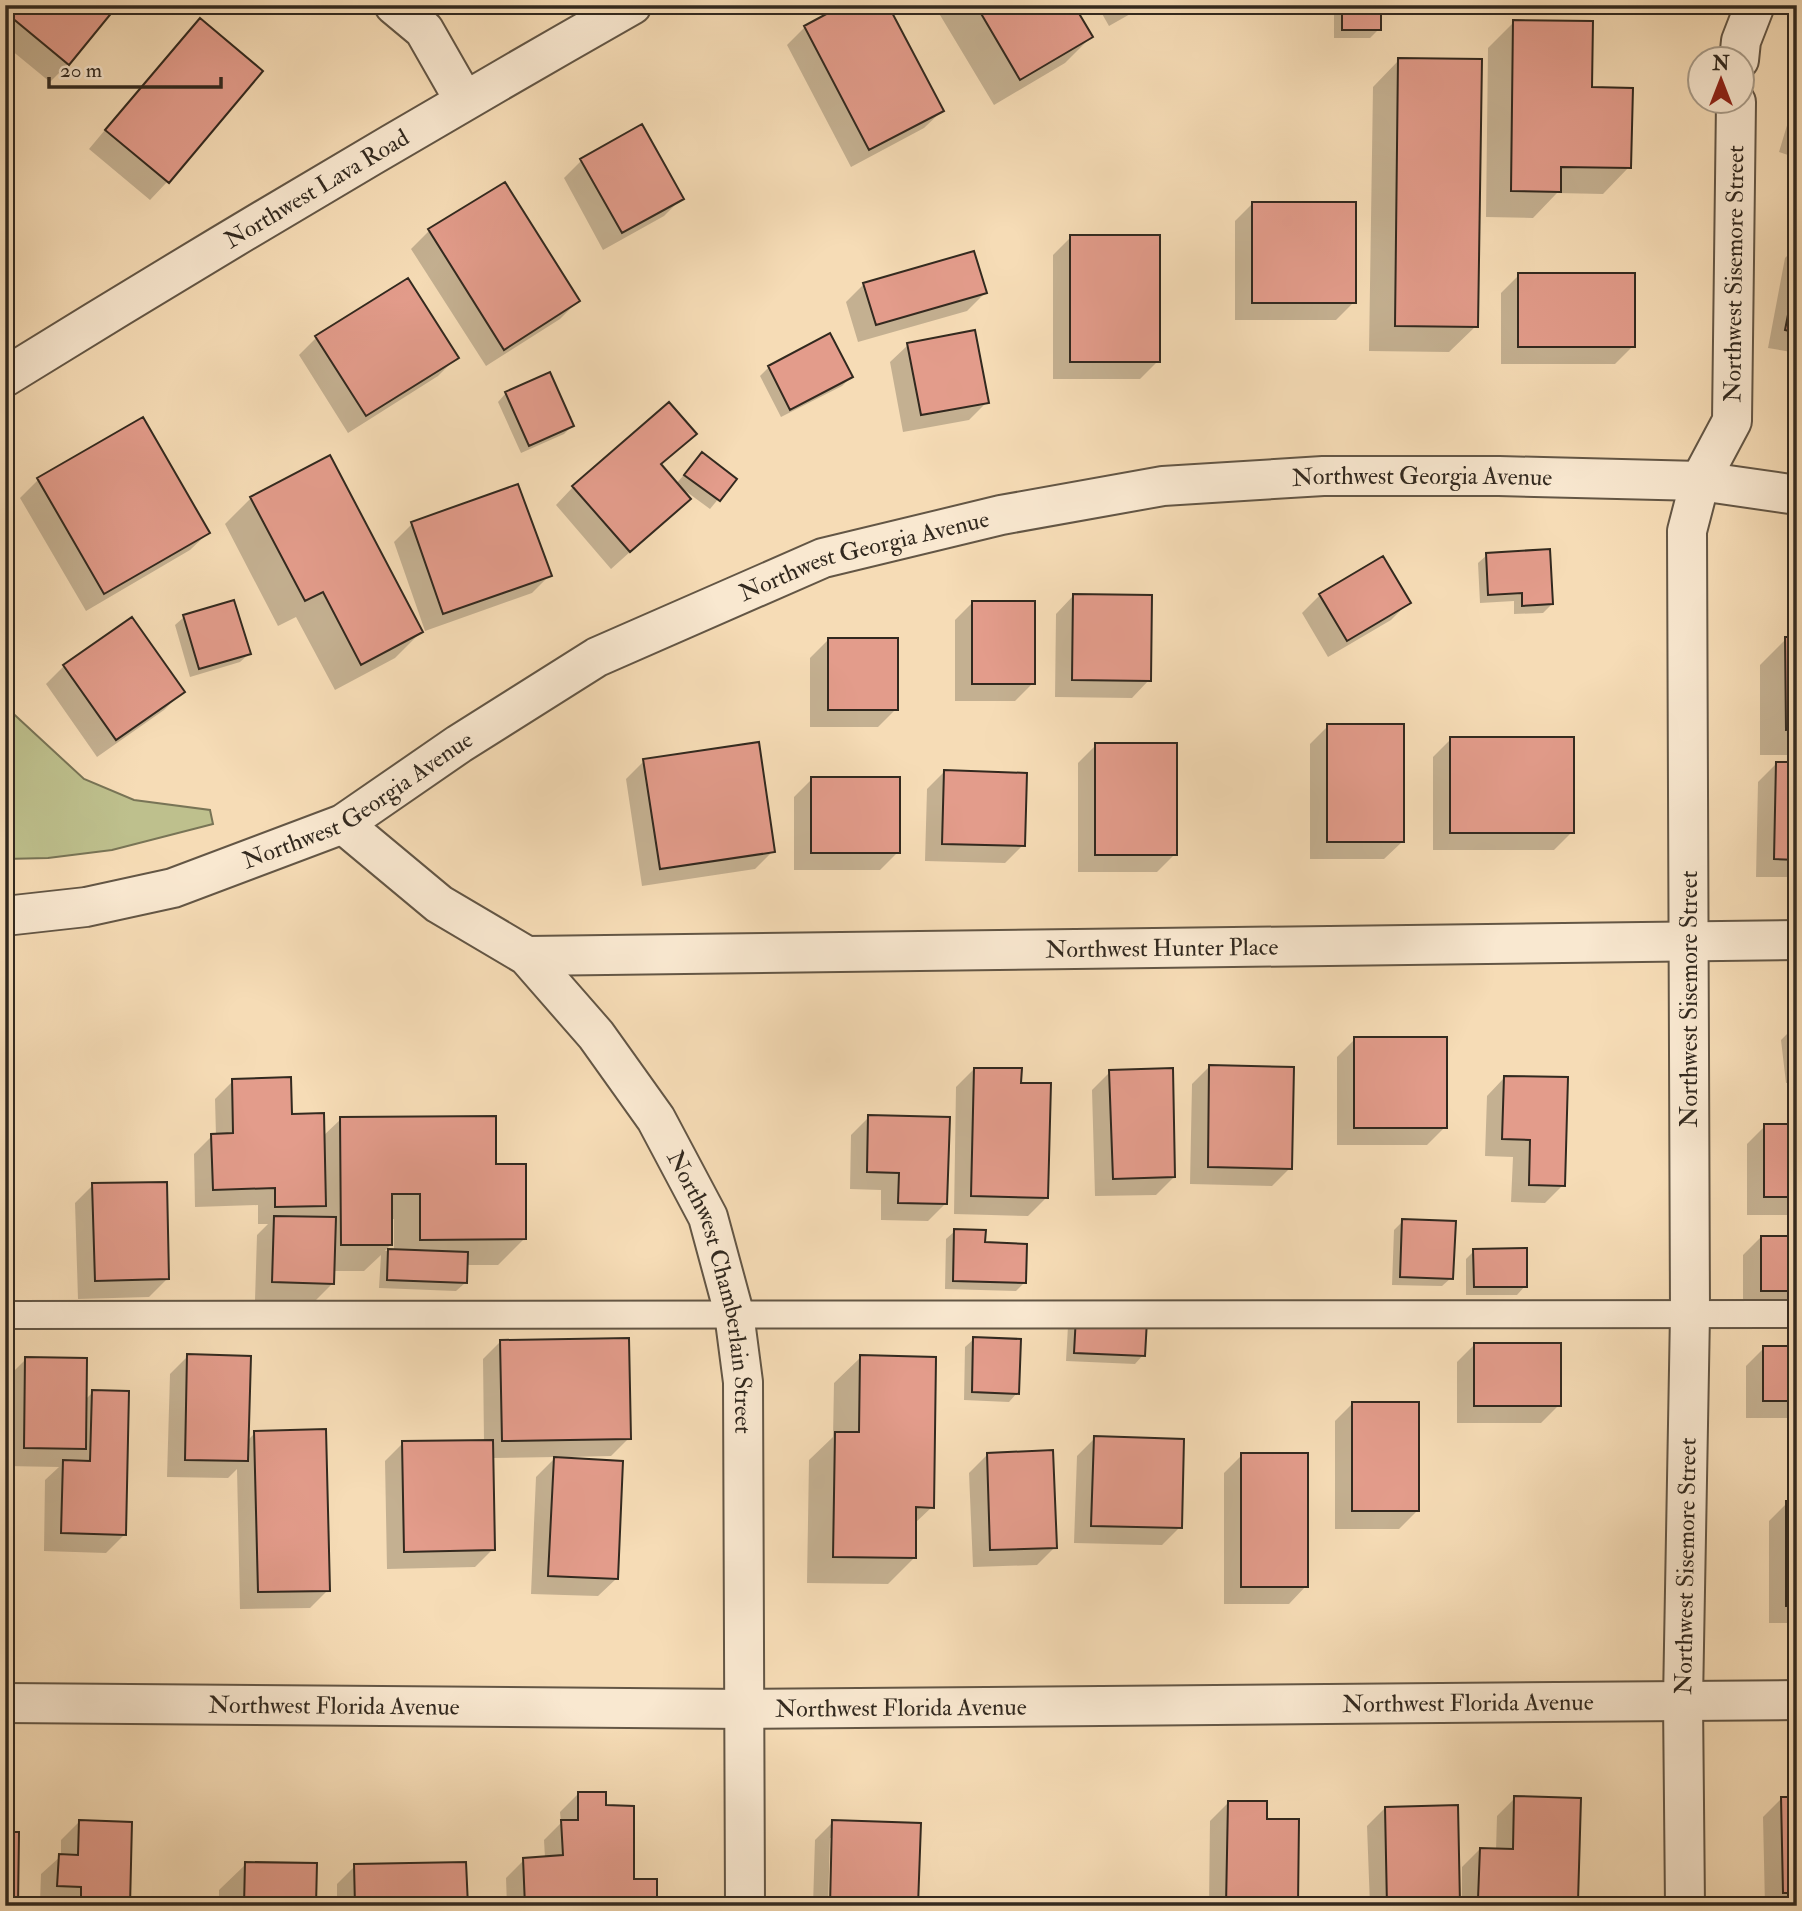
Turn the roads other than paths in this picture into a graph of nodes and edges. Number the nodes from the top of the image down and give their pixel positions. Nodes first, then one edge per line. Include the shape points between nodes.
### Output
1 (394, 5) edge
2 (632, 5) edge
3 (1755, 5) edge
4 (1740, 46) edge
5 (464, 100) junction
6 (1736, 116) edge
7 (5, 377) edge
8 (1700, 481) junction
9 (1797, 495) edge
10 (343, 824) junction
11 (5, 916) edge
12 (1797, 940) edge
13 (1689, 942) junction
14 (527, 956) junction
15 (734, 1313) junction
16 (1690, 1314) junction
17 (1797, 1314) edge
18 (5, 1315) edge
19 (1684, 1700) junction
20 (1797, 1700) edge
21 (5, 1703) edge
22 (746, 1709) junction
23 (745, 1906) edge
24 (1685, 1906) edge

1 - 5 street via 424,30
2 - 5 street, Northwest Lava Road
3 - 4 street
5 - 7 street, Northwest Lava Road
6 - 8 street, Northwest Sisemore Street via 1732,421
8 - 9 street, Northwest Georgia Avenue
8 - 10 street, Northwest Georgia Avenue via 1323,476 1163,486 1001,515 823,558 597,657 458,744
8 - 13 street, Northwest Sisemore Street via 1687,531
10 - 11 street, Northwest Georgia Avenue via 173,888 86,907
10 - 14 street, Northwest Chamberlain Street via 439,904
12 - 13 street, Northwest Hunter Place
13 - 14 street, Northwest Hunter Place
13 - 16 street, Northwest Sisemore Street
14 - 15 street, Northwest Chamberlain Street via 596,1035 656,1119 708,1217
15 - 16 lane
15 - 18 lane
15 - 22 street, Northwest Chamberlain Street via 743,1382
16 - 17 lane
16 - 19 street, Northwest Sisemore Street
19 - 20 street, Northwest Florida Avenue
19 - 22 street, Northwest Florida Avenue
19 - 24 street, Northwest Sisemore Street
21 - 22 street, Northwest Florida Avenue
22 - 23 street, Northwest Chamberlain Street

